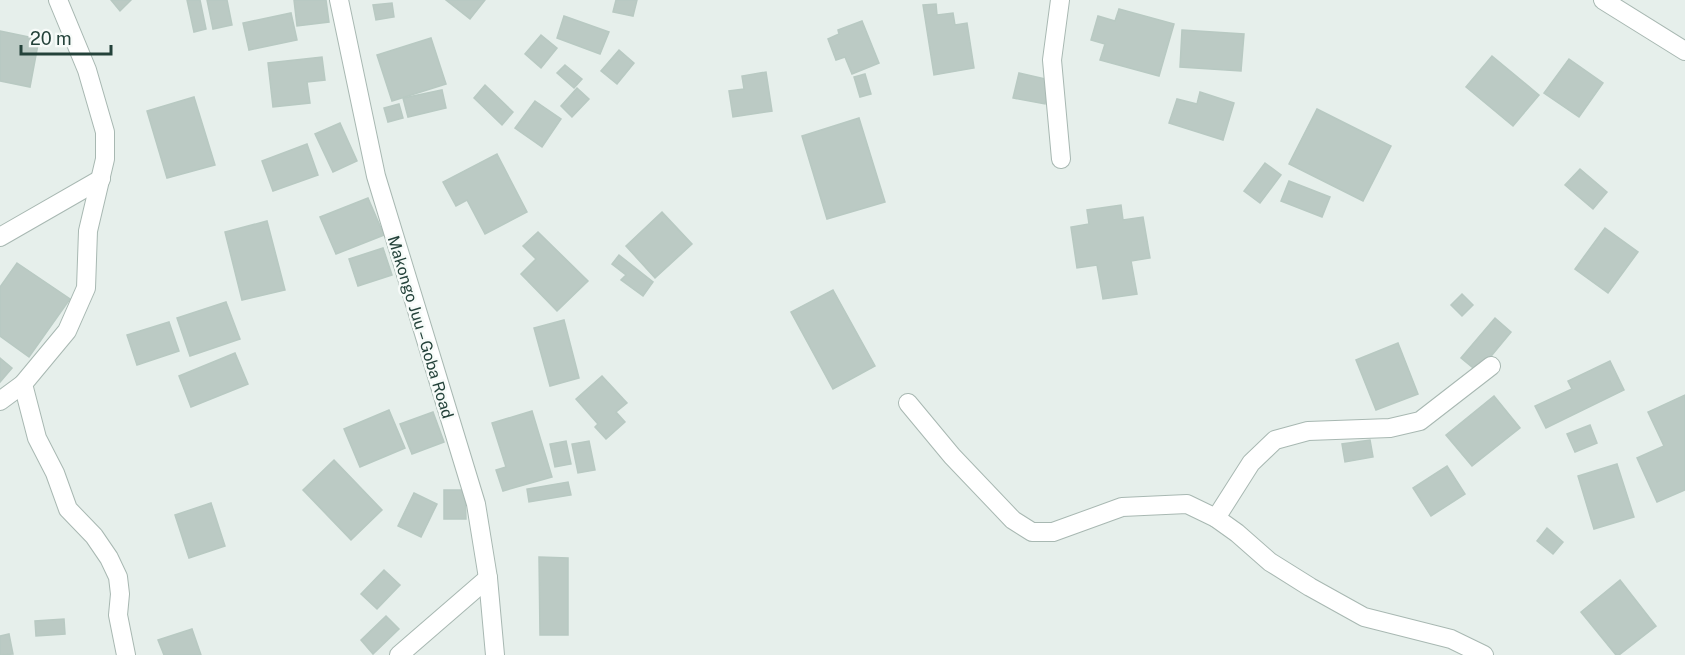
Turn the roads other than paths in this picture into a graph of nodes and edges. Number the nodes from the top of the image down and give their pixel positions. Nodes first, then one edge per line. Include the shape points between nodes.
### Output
1 (58, 0) edge
2 (339, 0) edge
3 (1060, 0) edge
4 (1603, 0) edge
5 (1685, 51) edge
6 (1061, 159) dead end
7 (101, 179) junction
8 (0, 237) edge
9 (1491, 366) dead end
10 (23, 384) junction
11 (0, 401) edge
12 (908, 403) dead end
13 (1216, 518) junction
14 (488, 578) junction
15 (126, 655) edge
16 (399, 655) edge
17 (495, 655) edge
18 (1484, 655) edge

1 - 7 street via 87,70 105,132
2 - 14 street, Makongo Juu – Goba Road via 376,176 476,504
3 - 6 street via 1052,60
4 - 5 street
7 - 8 street
7 - 10 street via 88,231 86,288 67,331
9 - 13 street via 1420,421 1390,428 1308,431 1275,440 1251,463
10 - 11 street
10 - 15 street via 37,438 68,509 94,536 118,576 118,615
12 - 13 street via 1005,512 1032,532 1053,532 1122,507 1187,504
13 - 18 street via 1270,562 1364,617 1451,639
14 - 16 street
14 - 17 street, Makongo Juu – Goba Road

